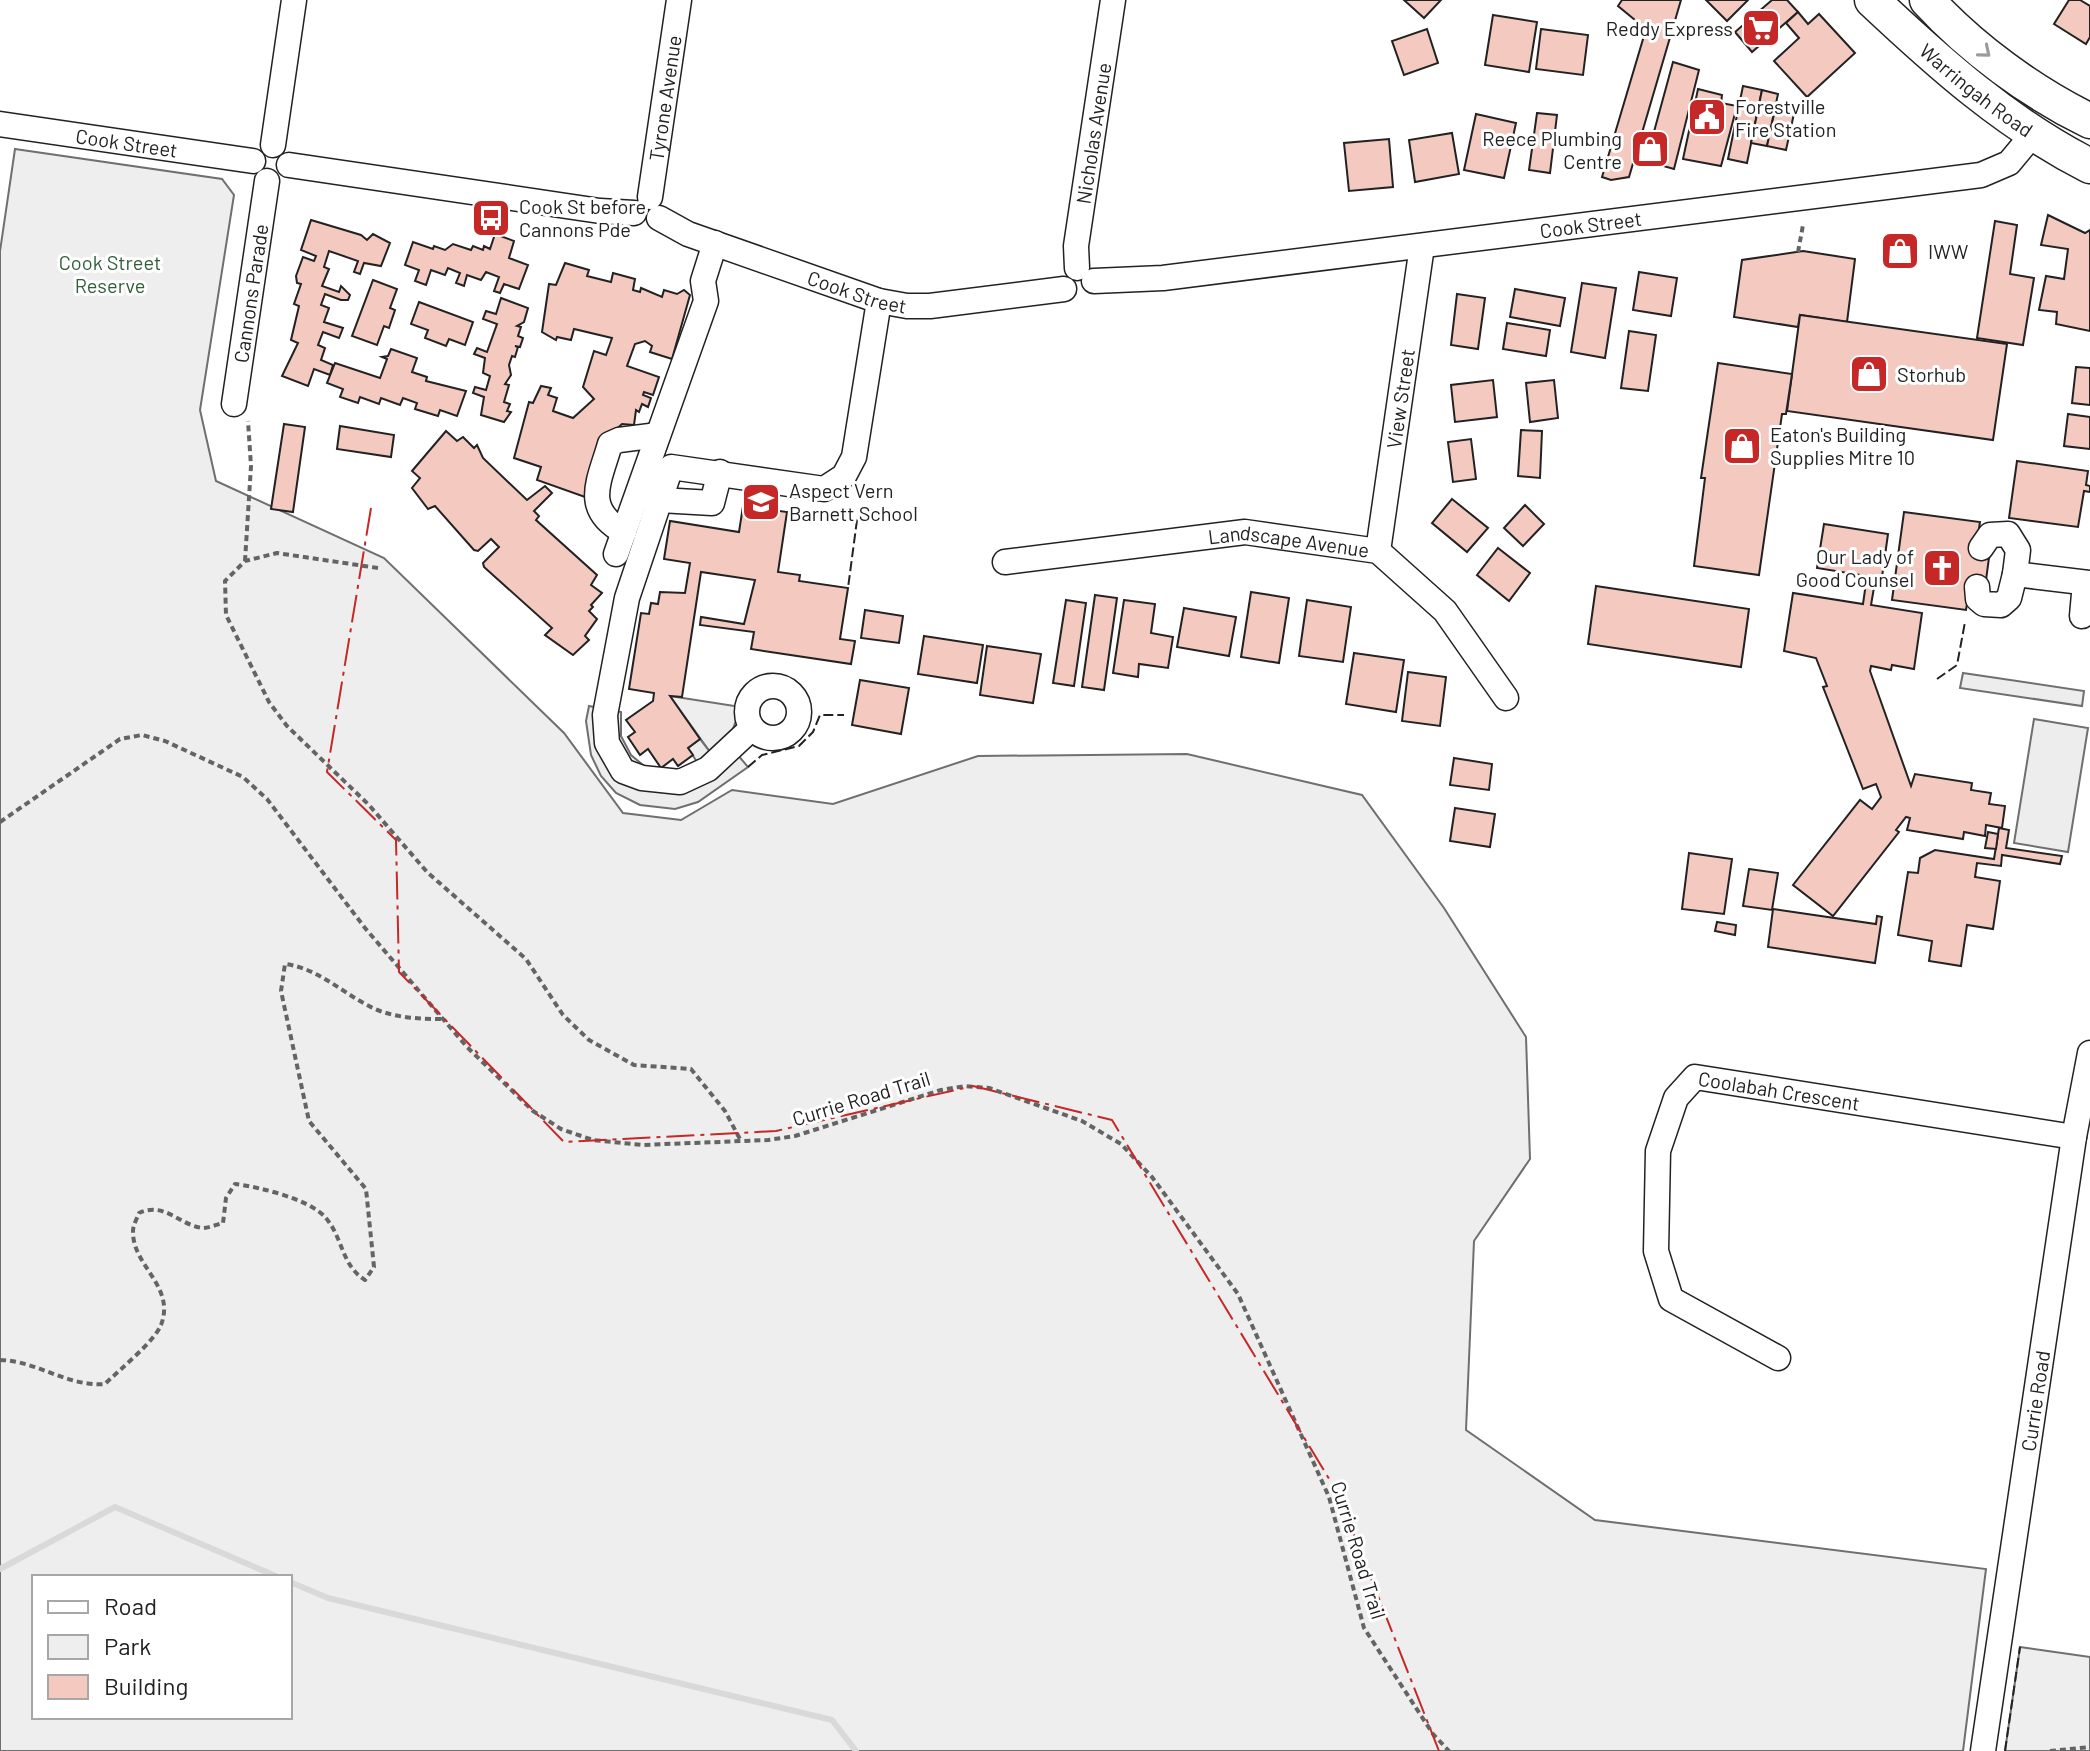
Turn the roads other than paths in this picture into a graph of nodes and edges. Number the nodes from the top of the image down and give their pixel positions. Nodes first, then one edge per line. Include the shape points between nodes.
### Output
1 (294, 0) edge
2 (679, 0) edge
3 (1113, 0) edge
4 (1872, 0) edge
5 (1927, 0) edge
6 (2058, 106) junction
7 (2090, 121) edge
8 (0, 124) edge
9 (2034, 133) junction
10 (273, 145) junction
11 (253, 161) junction
12 (289, 165) junction
13 (2090, 166) edge
14 (267, 181) junction
15 (648, 209) junction
16 (715, 243) junction
17 (1422, 246) junction
18 (1078, 279) junction
19 (879, 301) junction
20 (234, 404) road end
21 (658, 435) junction
22 (720, 472) junction
23 (660, 500) junction
24 (1984, 537) dead end
25 (1378, 551) junction
26 (1005, 562) dead end
27 (2015, 574) junction
28 (2088, 583) edge
29 (1975, 601) dead end
30 (2082, 616) dead end
31 (1506, 698) dead end
32 (752, 728) dead end
33 (2090, 1053) edge
34 (2074, 1137) junction
35 (1778, 1358) dead end
36 (1983, 1751) edge

1 - 10 street
2 - 15 street, Tyrone Avenue
3 - 18 street, Nicholas Avenue via 1076,246
4 - 9 highway, Warringah Road via 1941,65
5 -> 6 highway, Warringah Road
6 - 7 highway, Warringah Road
6 - 9 highway, Cook Street
8 - 11 street, Cook Street
9 - 13 highway, Warringah Road
9 - 17 street, Cook Street via 2009,163 1981,175
10 - 11 street via 258,149
10 - 12 street via 283,149
11 - 14 street via 256,174
12 - 14 street via 281,178
12 - 15 street, Cook Street via 600,211
14 - 20 street, Cannons Parade
15 - 16 street, Cook Street
16 - 19 street, Cook Street
16 - 21 street via 703,281 706,301
17 - 18 street, Cook Street via 1163,278
17 - 25 street, View Street
18 - 19 street, Cook Street via 930,306
19 - 22 street via 854,457 844,476 824,489
21 - 21 street via 620,543 598,508 597,491 610,444
22 - 23 street via 671,467
22 - 23 street via 712,503
23 - 32 street via 627,598 605,715 607,743 623,771 680,782 708,769
24 - 27 street via 1998,532 2014,540
25 - 26 street, Landscape Avenue via 1245,532
25 - 31 street, Landscape Avenue via 1445,611
27 - 28 street
27 - 29 street via 2006,603
28 - 30 street
33 - 34 street, Currie Road
34 - 35 street, Coolabah Crescent via 1695,1077 1676,1098 1658,1151 1656,1251 1671,1299
34 - 36 street, Currie Road

